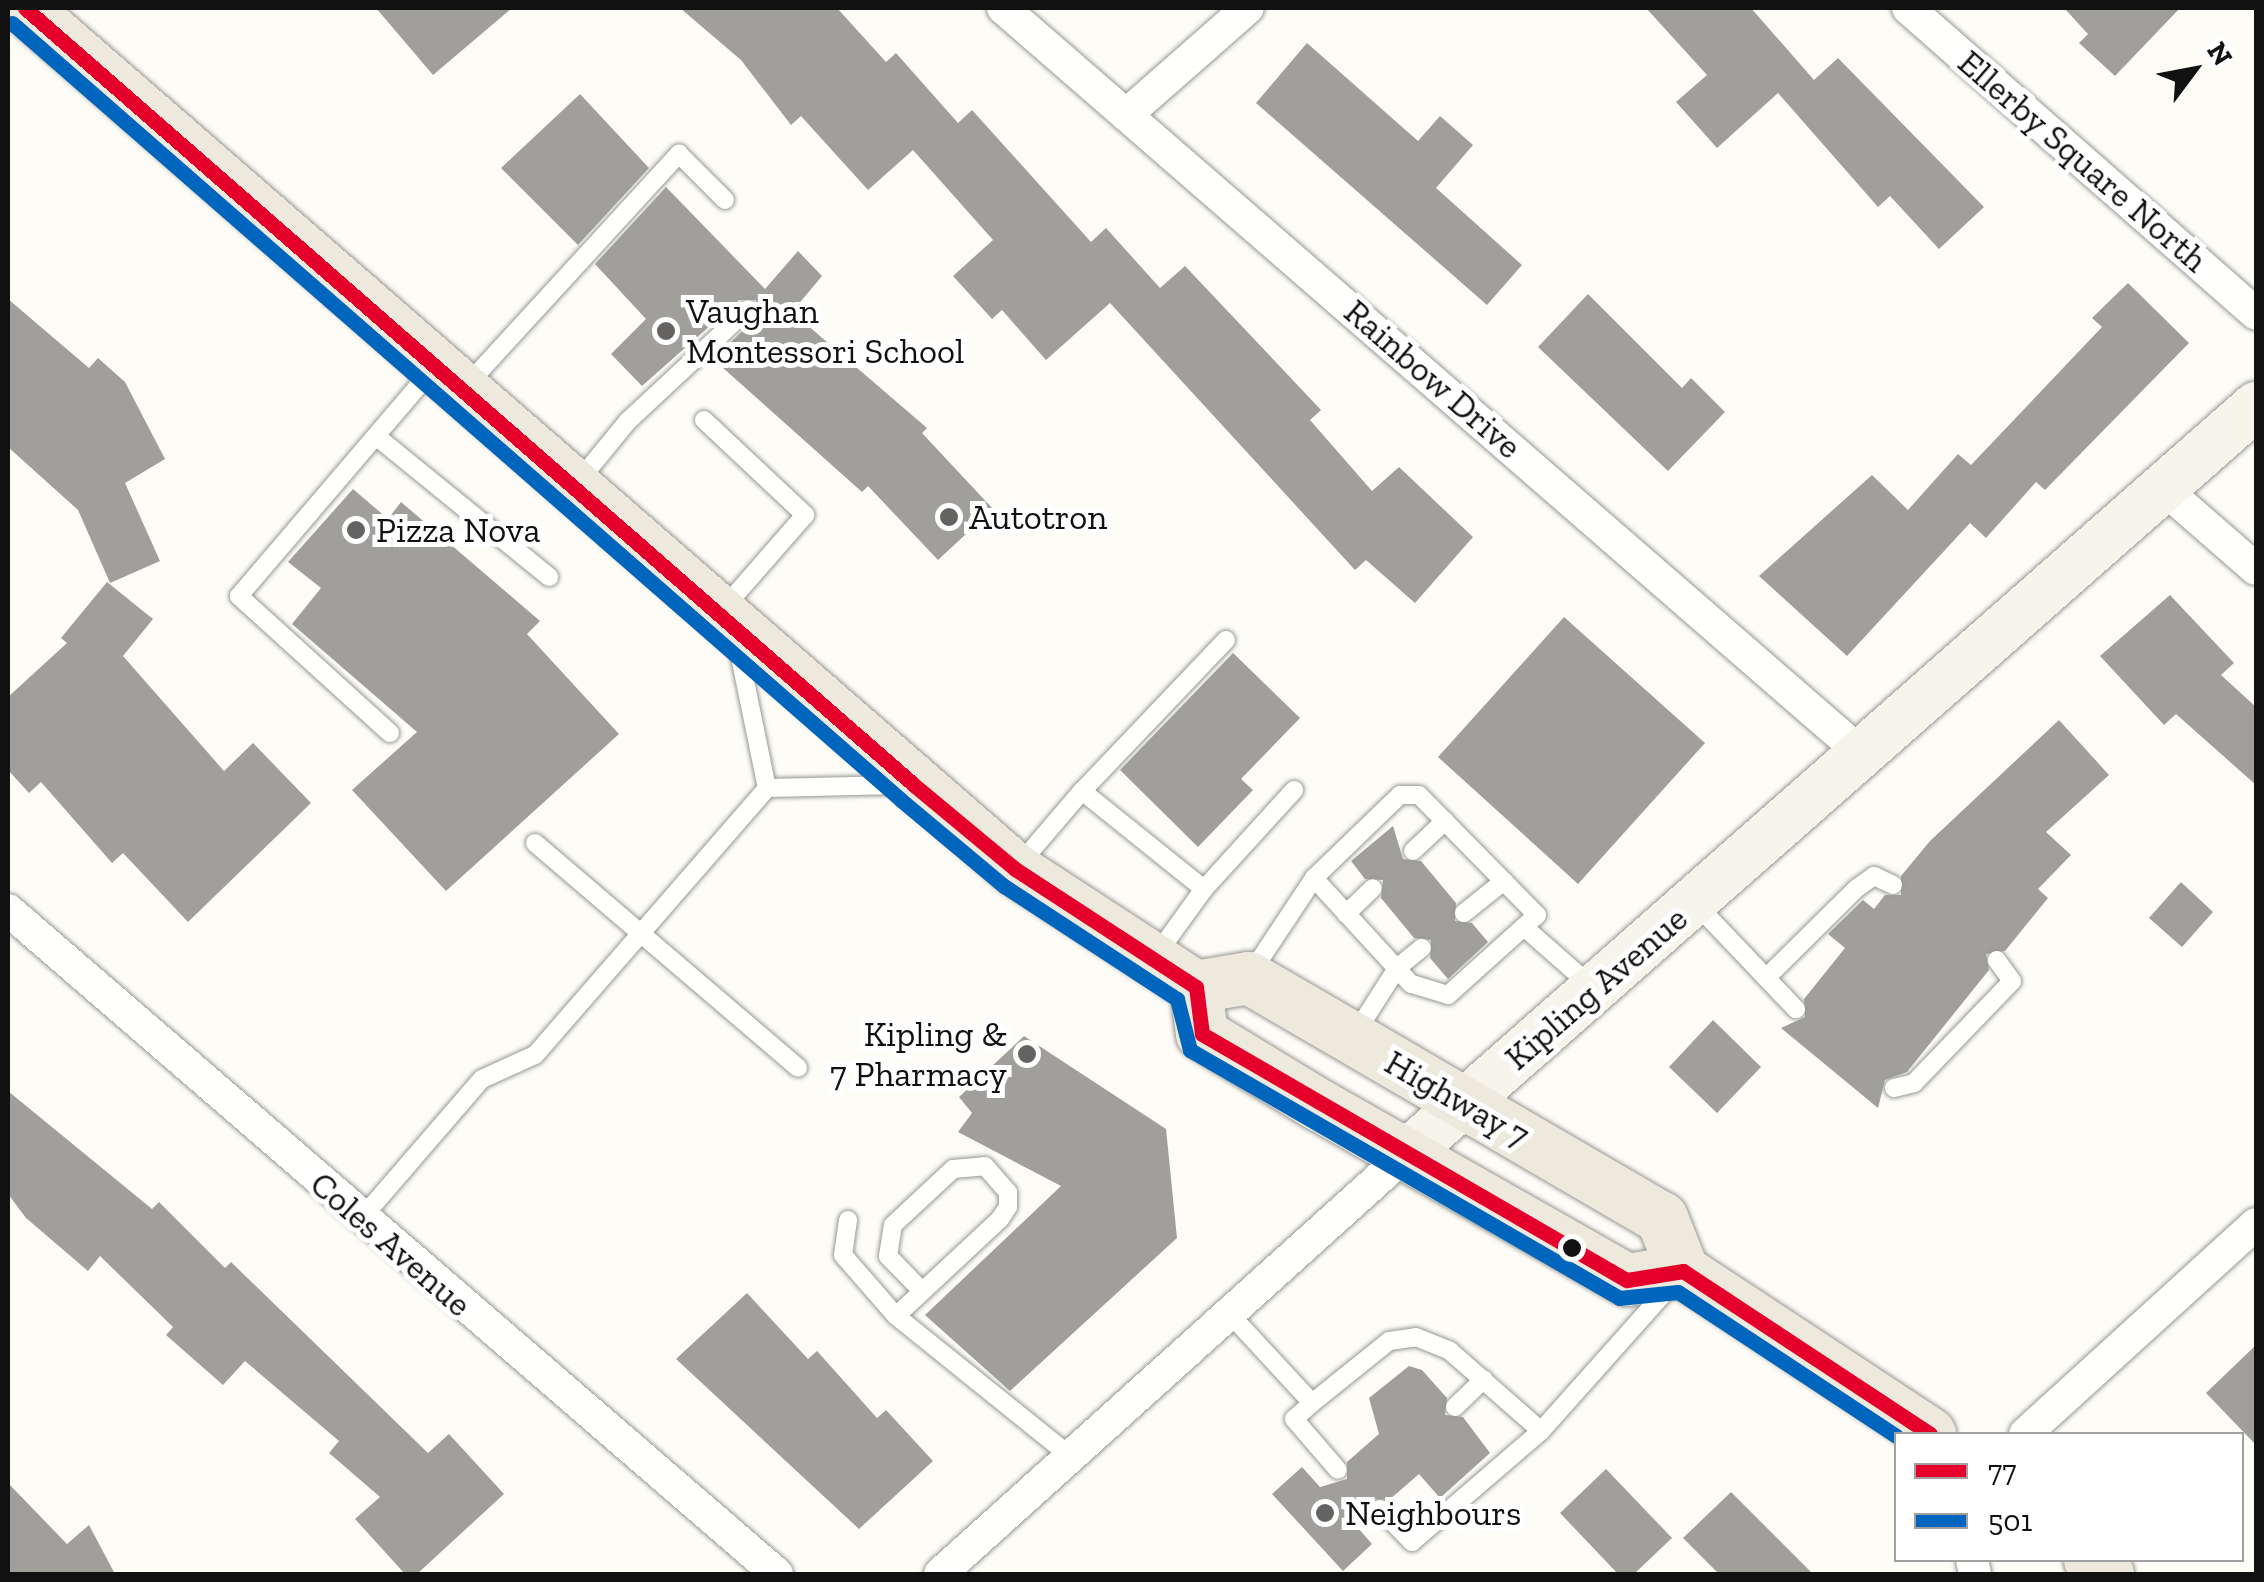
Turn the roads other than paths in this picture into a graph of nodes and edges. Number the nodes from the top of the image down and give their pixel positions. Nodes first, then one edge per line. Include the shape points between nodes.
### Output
1 (25, 8) edge
2 (1003, 8) edge
3 (1248, 8) edge
4 (1908, 8) edge
5 (1126, 115) junction
6 (724, 200) dead end
7 (748, 310) dead end
8 (2256, 314) edge
9 (447, 381) junction
10 (2256, 406) edge
11 (704, 420) dead end
12 (377, 437) junction
13 (2163, 488) junction
14 (571, 490) junction
15 (2256, 570) edge
16 (549, 577) dead end
17 (726, 625) junction
18 (1226, 640) dead end
19 (390, 733) dead end
20 (1861, 754) junction
21 (914, 785) junction
22 (767, 788) junction
23 (1082, 790) junction
24 (1294, 790) dead end
25 (1445, 821) junction
26 (535, 843) dead end
27 (1413, 851) dead end
28 (1015, 870) junction
29 (1314, 878) junction
30 (1504, 881) junction
31 (1893, 885) dead end
32 (1373, 888) dead end
33 (1204, 889) junction
34 (1694, 902) junction
35 (8, 910) edge
36 (1464, 913) dead end
37 (1346, 914) junction
38 (1524, 927) junction
39 (642, 935) junction
40 (1422, 948) dead end
41 (1154, 958) junction
42 (1997, 960) dead end
43 (1397, 968) junction
44 (1250, 978) junction
45 (1766, 978) junction
46 (1196, 987) junction
47 (1595, 990) junction
48 (1796, 1009) dead end
49 (1352, 1039) junction
50 (798, 1068) dead end
51 (1894, 1088) dead end
52 (1464, 1103) junction
53 (1405, 1155) junction
54 (361, 1219) junction
55 (848, 1220) dead end
56 (2256, 1224) edge
57 (1683, 1271) junction
58 (922, 1290) junction
59 (1228, 1313) junction
60 (896, 1316) junction
61 (1484, 1379) junction
62 (1312, 1404) junction
63 (1454, 1407) dead end
64 (1542, 1431) junction
65 (1927, 1432) edge
66 (2027, 1432) edge
67 (1070, 1456) junction
68 (1338, 1470) dead end
69 (1380, 1508) dead end
70 (778, 1574) edge
71 (940, 1574) edge

1 - 9 main road
2 - 5 street, Rainbow Drive
3 - 5 street
4 - 8 street, Ellerby Square North
5 - 20 street, Rainbow Drive
6 - 9 lane via 679,154
7 - 14 lane via 628,421
9 - 12 lane
9 - 14 main road
10 - 13 street, Kipling Avenue
11 - 17 lane via 805,515
12 - 16 lane
12 - 19 lane via 239,596
13 - 15 street
13 - 20 street, Kipling Avenue
14 - 17 main road
17 - 21 main road
17 - 22 lane
18 - 23 lane
20 - 34 street, Kipling Avenue
21 - 22 lane
21 - 28 main road
22 - 39 lane
23 - 28 lane
23 - 33 lane
24 - 33 lane
25 - 27 lane
25 - 29 lane via 1419,795 1400,795
25 - 30 lane
26 - 39 lane
28 - 41 main road
29 - 37 lane
29 - 44 lane
30 - 36 lane
30 - 38 lane via 1537,915
31 - 45 lane via 1874,876 1856,888
32 - 37 lane
33 - 41 lane
34 - 45 lane
34 - 47 street, Kipling Avenue
35 - 54 street, Coles Avenue
37 - 43 lane
38 - 43 lane via 1448,995 1411,984
38 - 47 lane
39 - 50 lane
39 - 54 lane via 535,1055 482,1079
40 - 43 lane
41 - 46 main road
42 - 51 lane via 2012,981 1914,1083
43 - 49 lane
44 - 46 main road
44 - 49 main road, Highway 7
45 - 48 lane
46 - 53 main road via 1202,1034
47 - 52 street, Kipling Avenue
49 - 52 main road, Highway 7
52 - 53 street, Kipling Avenue
52 - 57 main road, Highway 7 via 1662,1218
53 - 57 main road via 1627,1280
53 - 59 street, Kipling Avenue
54 - 70 street, Coles Avenue
55 - 60 lane via 843,1255
56 - 66 street
57 - 64 lane
57 - 65 main road
58 - 58 lane via 1008,1207 1008,1192 985,1166 953,1170 892,1225 888,1256
58 - 60 lane
59 - 62 lane
59 - 67 street, Kipling Avenue
60 - 67 lane
61 - 62 lane via 1416,1337 1389,1342
61 - 63 lane
61 - 64 lane
62 - 68 lane via 1294,1419
64 - 69 lane via 1412,1542
67 - 71 street, Kipling Avenue

